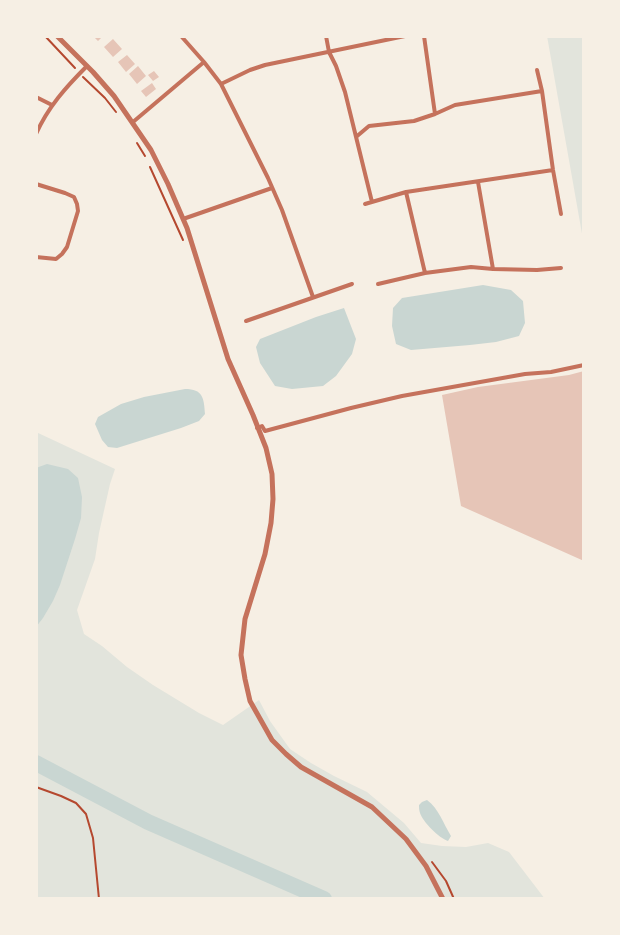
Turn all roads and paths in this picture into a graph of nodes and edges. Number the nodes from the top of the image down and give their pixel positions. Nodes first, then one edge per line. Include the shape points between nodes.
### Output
1 (44, 36) edge
2 (57, 36) edge
3 (181, 36) edge
4 (326, 36) edge
5 (405, 36) edge
6 (424, 36) edge
7 (329, 52) junction
8 (204, 62) junction
9 (87, 66) junction
10 (537, 70) dead end
11 (80, 74) junction
12 (221, 84) junction
13 (542, 91) junction
14 (36, 97) edge
15 (52, 105) junction
16 (116, 114) dead end
17 (435, 114) junction
18 (132, 122) junction
19 (36, 134) edge
20 (133, 137) dead end
21 (356, 137) junction
22 (146, 157) dead end
23 (149, 164) dead end
24 (553, 170) junction
25 (478, 182) junction
26 (36, 184) edge
27 (272, 188) junction
28 (406, 192) junction
29 (372, 202) junction
30 (365, 204) dead end
31 (561, 214) dead end
32 (183, 219) junction
33 (183, 242) dead end
34 (36, 257) edge
35 (561, 268) dead end
36 (493, 269) junction
37 (425, 273) junction
38 (352, 284) dead end
39 (378, 284) dead end
40 (314, 297) junction
41 (246, 321) dead end
42 (584, 365) edge
43 (257, 428) junction
44 (36, 787) edge
45 (429, 858) dead end
46 (99, 899) edge
47 (443, 899) edge
48 (454, 899) edge

1 - 11 path
2 - 9 street
3 - 8 street
4 - 7 street
5 - 7 street
6 - 17 street
7 - 12 street via 265,65
7 - 21 street via 345,92
8 - 12 street
8 - 18 street
9 - 11 street
9 - 18 street
10 - 13 street
11 - 15 street
11 - 16 path via 105,98
12 - 27 street
13 - 17 street via 456,106
13 - 24 street
14 - 15 street
15 - 19 street
17 - 21 street via 414,121 369,126
18 - 32 street via 151,150
20 - 22 path
21 - 29 street
23 - 33 path
24 - 25 street
24 - 31 street
25 - 28 street
25 - 36 street
26 - 34 street via 74,197 78,211 62,254 56,259
27 - 32 street
27 - 40 street
28 - 29 street
28 - 37 street
29 - 30 street
32 - 43 street via 228,359
35 - 36 street
36 - 37 street via 471,267
37 - 39 street
38 - 40 street
40 - 41 street
42 - 43 street via 402,396 266,432 262,426
43 - 47 street via 272,474 273,499 265,554 243,634 244,679 250,701 272,740 286,754 301,767 372,807 406,839 426,866
44 - 46 path via 76,803 86,814 95,850
45 - 48 path via 446,881

